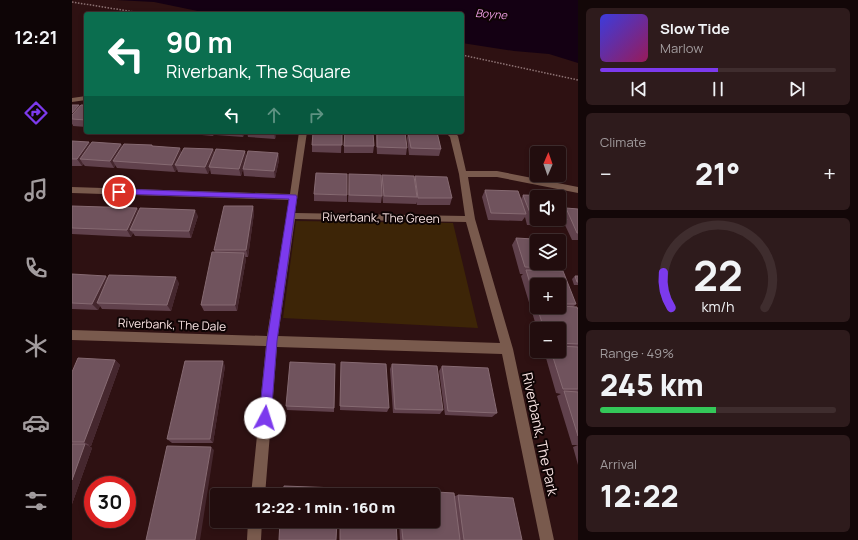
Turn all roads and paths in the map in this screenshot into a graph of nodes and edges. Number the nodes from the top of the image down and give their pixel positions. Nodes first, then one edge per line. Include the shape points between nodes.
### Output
1 (72, 2) edge
2 (134, 12) edge
3 (464, 55) edge
4 (578, 80) edge
5 (84, 98) edge
6 (72, 100) edge
7 (303, 134) edge
8 (452, 134) edge
9 (463, 174) junction
10 (72, 190) edge
11 (578, 190) edge
12 (293, 197) junction
13 (291, 216) junction
14 (470, 219) junction
15 (72, 334) edge
16 (272, 341) junction
17 (507, 348) junction
18 (259, 488) edge
19 (255, 528) edge
20 (254, 540) edge
21 (547, 540) edge

1 - 2 path
3 - 4 path
5 - 6 street
7 - 12 street
8 - 9 street, Riverbank, The Park
9 - 11 street via 497,174
9 - 14 street, Riverbank, The Park
10 - 12 street
12 - 13 street
13 - 14 street, Riverbank, The Green
13 - 16 street
14 - 17 street, Riverbank, The Park
15 - 16 street, Riverbank, The Dale
16 - 17 street, Riverbank, The Dale
16 - 18 street
17 - 21 street, Riverbank, The Park
19 - 20 street

